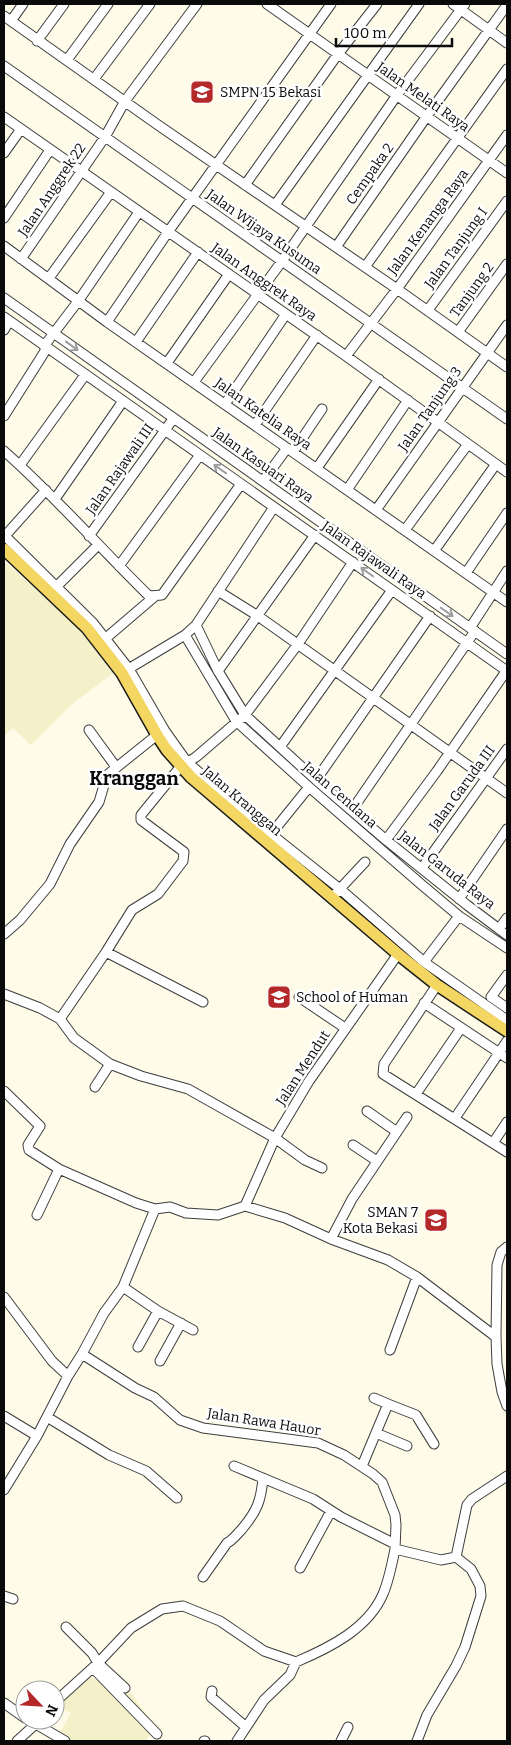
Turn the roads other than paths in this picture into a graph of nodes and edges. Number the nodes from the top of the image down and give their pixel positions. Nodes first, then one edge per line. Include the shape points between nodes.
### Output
1 (23, 4) edge
2 (64, 4) edge
3 (108, 4) edge
4 (150, 4) edge
5 (197, 4) edge
6 (267, 4) edge
7 (286, 4) edge
8 (331, 4) edge
9 (377, 4) edge
10 (419, 4) edge
11 (453, 4) edge
12 (507, 5) edge
13 (463, 7) edge
14 (279, 13) junction
15 (7, 19) edge
16 (490, 30) junction
17 (309, 33) junction
18 (37, 41) junction
19 (507, 42) edge
20 (338, 54) junction
21 (67, 60) junction
22 (4, 66) edge
23 (507, 69) edge
24 (368, 75) junction
25 (94, 79) junction
26 (397, 96) junction
27 (126, 101) junction
28 (427, 116) junction
29 (4, 117) edge
30 (21, 129) junction
31 (507, 135) edge
32 (105, 137) junction
33 (458, 138) junction
34 (50, 150) junction
35 (4, 153) edge
36 (489, 160) junction
37 (217, 166) junction
38 (81, 171) junction
39 (507, 172) edge
40 (245, 185) junction
41 (111, 192) junction
42 (193, 199) junction
43 (507, 201) edge
44 (275, 205) junction
45 (139, 212) junction
46 (4, 218) edge
47 (306, 226) junction
48 (168, 232) junction
49 (4, 246) edge
50 (336, 247) junction
51 (198, 252) junction
52 (21, 259) junction
53 (282, 261) junction
54 (507, 264) edge
55 (365, 267) junction
56 (229, 274) junction
57 (49, 278) junction
58 (397, 289) junction
59 (257, 294) junction
60 (4, 298) edge
61 (79, 300) junction
62 (428, 310) junction
63 (286, 314) junction
64 (6, 319) edge
65 (107, 322) junction
66 (369, 324) junction
67 (507, 325) edge
68 (4, 330) edge
69 (54, 332) junction
70 (458, 332) junction
71 (316, 335) junction
72 (136, 342) junction
73 (46, 347) junction
74 (487, 353) junction
75 (346, 356) junction
76 (167, 363) junction
77 (507, 367) edge
78 (85, 375) junction
79 (379, 379) junction
80 (194, 382) junction
81 (462, 388) junction
82 (408, 400) junction
83 (123, 401) junction
84 (225, 404) junction
85 (322, 409) dead end
86 (4, 416) edge
87 (172, 418) junction
88 (507, 420) edge
89 (438, 422) junction
90 (255, 425) junction
91 (165, 430) junction
92 (468, 444) junction
93 (290, 450) junction
94 (4, 451) edge
95 (200, 455) junction
96 (496, 464) junction
97 (20, 465) junction
98 (317, 468) junction
99 (507, 472) edge
100 (263, 481) junction
101 (241, 484) junction
102 (46, 490) junction
103 (347, 490) junction
104 (55, 499) junction
105 (274, 507) junction
106 (376, 510) junction
107 (507, 513) edge
108 (405, 530) junction
109 (314, 535) junction
110 (90, 536) junction
111 (4, 537) edge
112 (98, 545) junction
113 (4, 548) edge
114 (434, 551) junction
115 (353, 562) junction
116 (119, 566) junction
117 (507, 571) edge
118 (466, 573) junction
119 (53, 590) junction
120 (392, 590) junction
121 (218, 591) junction
122 (492, 592) junction
123 (154, 596) junction
124 (507, 602) edge
125 (258, 616) junction
126 (430, 616) junction
127 (196, 625) junction
128 (472, 629) junction
129 (185, 634) junction
130 (106, 638) junction
131 (468, 643) junction
132 (298, 644) junction
133 (507, 654) edge
134 (507, 670) edge
135 (126, 671) junction
136 (218, 671) junction
137 (334, 671) junction
138 (373, 697) junction
139 (245, 715) junction
140 (236, 721) junction
141 (411, 724) junction
142 (89, 730) dead end
143 (157, 735) junction
144 (280, 747) junction
145 (507, 749) edge
146 (450, 752) junction
147 (184, 764) junction
148 (116, 767) junction
149 (486, 777) junction
150 (316, 780) junction
151 (309, 787) junction
152 (507, 793) edge
153 (352, 810) junction
154 (507, 829) edge
155 (271, 834) junction
156 (386, 840) junction
157 (365, 862) dead end
158 (422, 868) junction
159 (336, 893) junction
160 (459, 899) junction
161 (459, 916) junction
162 (507, 918) edge
163 (503, 932) edge
164 (4, 934) edge
165 (507, 948) edge
166 (106, 952) junction
167 (398, 954) junction
168 (424, 962) junction
169 (507, 975) edge
170 (437, 984) junction
171 (4, 994) edge
172 (299, 997) dead end
173 (203, 1002) dead end
174 (424, 1003) junction
175 (506, 1004) edge
176 (495, 1017) junction
177 (60, 1019) junction
178 (506, 1026) edge
179 (346, 1028) junction
180 (461, 1028) junction
181 (507, 1040) edge
182 (499, 1053) junction
183 (507, 1058) edge
184 (110, 1064) junction
185 (96, 1087) dead end
186 (4, 1090) edge
187 (416, 1094) junction
188 (367, 1111) dead end
189 (407, 1117) dead end
190 (455, 1118) junction
191 (507, 1122) edge
192 (397, 1132) junction
193 (275, 1138) junction
194 (493, 1143) junction
195 (353, 1145) dead end
196 (507, 1152) edge
197 (378, 1161) junction
198 (322, 1168) dead end
199 (59, 1169) junction
200 (244, 1206) junction
201 (155, 1209) junction
202 (37, 1215) dead end
203 (331, 1239) junction
204 (507, 1248) edge
205 (417, 1277) junction
206 (123, 1287) junction
207 (4, 1297) edge
208 (158, 1311) junction
209 (181, 1323) junction
210 (193, 1330) dead end
211 (496, 1336) junction
212 (138, 1347) dead end
213 (390, 1350) dead end
214 (82, 1354) junction
215 (160, 1361) dead end
216 (68, 1376) junction
217 (505, 1391) edge
218 (374, 1398) dead end
219 (388, 1404) junction
220 (507, 1406) edge
221 (4, 1416) edge
222 (47, 1417) junction
223 (376, 1433) junction
224 (37, 1436) junction
225 (434, 1444) dead end
226 (407, 1446) dead end
227 (234, 1466) dead end
228 (362, 1466) junction
229 (507, 1476) edge
230 (263, 1478) junction
231 (4, 1490) edge
232 (177, 1498) dead end
233 (331, 1511) junction
234 (395, 1546) junction
235 (456, 1557) junction
236 (300, 1568) dead end
237 (203, 1577) dead end
238 (66, 1627) dead end
239 (296, 1662) junction
240 (96, 1665) junction
241 (125, 1688) dead end
242 (212, 1691) dead end
243 (65, 1693) edge
244 (4, 1703) edge
245 (15, 1711) edge
246 (246, 1727) junction
247 (348, 1727) dead end
248 (27, 1730) edge
249 (48, 1730) edge
250 (157, 1734) dead end
251 (240, 1740) edge
252 (17, 1741) edge
253 (65, 1741) edge
254 (341, 1741) edge
255 (417, 1741) edge

1 - 15 street
2 - 18 street
3 - 21 street
4 - 25 street
5 - 27 street, Jalan Anggrek 22
6 - 14 street, Jalan Melati Raya
7 - 14 street
8 - 17 street
9 - 20 street
10 - 24 street
11 - 13 street
12 - 16 street, Cempaka 2
13 - 16 street
13 - 26 street
14 - 17 street, Jalan Melati Raya
15 - 18 street
16 - 19 street
16 - 28 street, Cempaka 2
17 - 20 street, Jalan Melati Raya
17 - 37 street
18 - 21 street
20 - 24 street, Jalan Melati Raya
20 - 40 street
21 - 25 street
22 - 32 street, Jalan Wijaya Kusuma
23 - 33 street
24 - 26 street, Jalan Melati Raya
24 - 44 street
25 - 27 street
26 - 28 street, Jalan Melati Raya
26 - 47 street
27 - 32 street, Jalan Anggrek 22
27 - 37 street
28 - 33 street, Jalan Melati Raya
28 - 50 street, Cempaka 2
29 - 30 street, Jalan Anggrek Raya
30 - 34 street, Jalan Anggrek Raya
30 - 35 street
31 - 36 street, Jalan Kenanga Raya
32 - 38 street, Jalan Anggrek 22
32 - 42 street, Jalan Wijaya Kusuma
33 - 36 street, Jalan Melati Raya
33 - 55 street
34 - 38 street, Jalan Anggrek Raya
34 - 46 street
36 - 39 street, Jalan Melati Raya
36 - 58 street, Jalan Kenanga Raya
37 - 40 street
37 - 42 street
38 - 41 street, Jalan Anggrek Raya
38 - 52 street, Jalan Anggrek 22
40 - 44 street
41 - 45 street, Jalan Anggrek Raya
41 - 57 street
42 - 48 street
42 - 53 street, Jalan Wijaya Kusuma
43 - 62 street, Jalan Tanjung I
44 - 47 street
45 - 48 street, Jalan Anggrek Raya
45 - 61 street
47 - 50 street
47 - 53 street
48 - 51 street, Jalan Anggrek Raya
48 - 65 street
49 - 52 street, Jalan Katelia Raya
50 - 55 street
51 - 56 street, Jalan Anggrek Raya
51 - 72 street
52 - 57 street, Jalan Katelia Raya
53 - 59 street
53 - 66 street, Jalan Wijaya Kusuma
54 - 70 street, Tanjung 2
55 - 58 street
56 - 59 street, Jalan Anggrek Raya
56 - 76 street
57 - 61 street, Jalan Katelia Raya
58 - 62 street
58 - 66 street, Jalan Kenanga Raya
59 - 63 street, Jalan Anggrek Raya
59 - 80 street
60 - 69 street, Jalan Kasuari Raya
61 - 65 street, Jalan Katelia Raya
61 - 69 street
62 - 70 street
63 - 71 street, Jalan Anggrek Raya
63 - 84 street
64 - 68 street
64 - 73 street, Jalan Rajawali Raya
65 - 72 street, Jalan Katelia Raya
66 - 75 street, Jalan Kenanga Raya
66 - 81 street, Jalan Wijaya Kusuma
67 - 74 street, Jalan Tanjung 3
69 - 73 street
69 -> 87 street, Jalan Kasuari Raya
70 - 74 street
71 - 75 street, Jalan Anggrek Raya
71 - 90 street
72 - 76 street, Jalan Katelia Raya
73 - 78 street, Jalan Rajawali Raya
73 - 86 street
74 - 77 street
74 - 81 street, Jalan Tanjung 3
75 - 79 street, Jalan Anggrek Raya
76 - 80 street, Jalan Katelia Raya
78 - 83 street, Jalan Rajawali Raya
78 - 97 street
79 - 82 street, Jalan Anggrek Raya
79 - 98 street
80 - 84 street, Jalan Katelia Raya
81 - 88 street, Jalan Wijaya Kusuma
81 - 89 street, Jalan Tanjung 3
82 - 89 street, Jalan Anggrek Raya
82 - 103 street
83 - 91 street, Jalan Rajawali Raya
83 - 104 street
84 - 90 street, Jalan Katelia Raya
85 - 93 street
87 - 91 street, Jalan Rajawali III
87 - 100 street, Jalan Kasuari Raya
89 - 92 street, Jalan Anggrek Raya
89 - 106 street, Jalan Tanjung 3
90 - 93 street, Jalan Katelia Raya
91 - 95 street, Jalan Rajawali Raya
91 - 110 street, Jalan Rajawali III
92 - 96 street, Jalan Anggrek Raya
92 - 108 street
93 - 98 street, Jalan Katelia Raya
93 - 100 street
94 - 97 street
101 -> 95 street, Jalan Rajawali Raya
95 - 116 street
96 - 99 street, Jalan Anggrek Raya
96 - 114 street
97 - 102 street
98 - 103 street, Jalan Katelia Raya
100 -> 128 street, Jalan Kasuari Raya
101 - 105 street, Jalan Rajawali Raya
101 - 123 street via 162,595
102 - 104 street
102 - 111 street
103 - 106 street, Jalan Katelia Raya
104 - 110 street
105 - 109 street, Jalan Rajawali Raya
105 - 121 street
106 - 108 street, Jalan Katelia Raya
107 - 118 street
108 - 114 street, Jalan Katelia Raya
109 - 115 street, Jalan Rajawali Raya
109 - 125 street
110 - 112 street
111 - 119 street
112 - 116 street
112 - 119 street
113 - 119 main road, Jalan Kranggan
114 - 118 street, Jalan Katelia Raya
120 -> 115 street, Jalan Rajawali Raya
115 - 132 street
116 - 123 street via 149,596
117 - 122 street
118 - 122 street, Jalan Katelia Raya
119 - 130 street
119 - 135 main road, Jalan Kranggan
120 - 126 street, Jalan Rajawali Raya
120 - 137 street
121 - 125 street
121 - 127 street
122 - 124 street, Jalan Katelia Raya
122 - 128 street
123 - 130 street
125 - 132 street
125 - 136 street
126 - 131 street, Jalan Rajawali Raya
126 - 138 street
127 - 129 street
127 - 136 street, Jalan Garuda Raya
128 - 131 street
128 - 133 street, Jalan Kasuari Raya
129 - 135 street
129 - 140 street, Jalan Cendana
130 - 135 street
131 - 134 street, Jalan Rajawali Raya
131 - 141 street
132 - 137 street
132 - 139 street
134 - 146 street
135 - 143 main road, Jalan Kranggan
135 - 147 street
136 - 139 street, Jalan Garuda Raya
137 - 138 street
137 - 144 street
138 - 141 street
138 - 150 street
139 - 140 street
139 - 144 street, Jalan Garuda Raya
140 - 147 street
140 - 151 street, Jalan Cendana
141 - 146 street
141 - 153 street
142 - 148 street
143 - 147 main road, Jalan Kranggan
143 - 148 street
144 - 150 street, Jalan Garuda Raya
145 - 149 street, Jalan Garuda III
146 - 149 street
146 - 156 street
147 - 155 street
147 - 159 main road, Jalan Kranggan via 191,777
147 - 166 street via 140,818 184,852 183,861 158,894 132,910
148 - 164 street via 107,776 98,802 70,844 50,884
149 - 152 street
149 - 158 street, Jalan Garuda III
150 - 153 street, Jalan Garuda Raya
151 - 155 street
151 - 161 street, Jalan Cendana
153 - 156 street, Jalan Garuda Raya
154 - 160 street
155 - 159 street
156 - 158 street, Jalan Garuda Raya
157 - 159 street
158 - 160 street, Jalan Garuda Raya
159 - 167 main road, Jalan Kranggan
159 - 168 street
160 - 163 street, Jalan Garuda Raya
161 - 165 street, Jalan Cendana
161 - 168 street
162 - 163 street
166 - 173 street
166 - 177 street
167 - 170 main road, Jalan Kranggan
167 - 179 street, Jalan Mendut
168 - 176 street
169 - 175 street via 491,997
170 - 174 street
170 - 176 main road, Jalan Kranggan
171 - 177 street
172 - 179 street
174 - 180 street
174 - 187 street via 382,1068 384,1074
175 - 176 street
176 - 178 main road, Jalan Kranggan
177 - 184 street via 74,1038
179 - 193 street, Jalan Mendut
180 - 182 street
180 - 187 street
181 - 182 street
182 - 183 street
182 - 190 street
184 - 185 street
184 - 193 street via 188,1089
186 - 199 street via 40,1126 28,1145 29,1150
187 - 190 street
188 - 192 street
189 - 192 street
190 - 194 street
191 - 194 street
192 - 197 street
193 - 198 street
193 - 200 street, Jalan Mendut
194 - 196 street
195 - 197 street
197 - 203 street via 352,1198
199 - 201 street via 136,1204
199 - 202 street
200 - 201 street via 218,1215
200 - 203 street via 285,1218
201 - 206 street
203 - 205 street via 388,1260
204 - 211 street via 501,1252 497,1265
205 - 211 street
205 - 213 street
206 - 208 street
206 - 214 street via 104,1313
207 - 216 street via 52,1361
208 - 209 street
208 - 212 street
209 - 210 street
209 - 215 street
211 - 217 street via 497,1364
214 - 216 street
214 - 228 street, Jalan Rawa Hauor via 154,1397 180,1420 203,1428 318,1443
216 - 222 street
217 - 220 street
218 - 219 street
219 - 223 street
219 - 225 street via 416,1415
221 - 224 street
222 - 224 street
222 - 232 street via 109,1455 146,1471
223 - 226 street
223 - 228 street
224 - 231 street
227 - 230 street
228 - 234 street, Jalan Rawa Hauor via 382,1482 395,1515
229 - 235 street via 467,1505
230 - 233 street via 313,1499
230 - 237 street via 256,1511 227,1543
233 - 234 street
233 - 236 street
234 - 235 street via 441,1560
234 - 239 street, Jalan Rawa Hauor via 382,1596 364,1622 322,1651
235 - 255 street via 471,1569 480,1586 481,1596 465,1647 427,1715
238 - 240 street via 92,1653
239 - 240 street via 264,1651 220,1620 183,1606 162,1609 131,1628
239 - 246 street via 290,1675 264,1700
240 - 241 street
240 - 243 street
240 - 250 street
242 - 246 street via 210,1697
244 - 245 street
246 - 251 street
247 - 254 street
248 - 252 street
249 - 253 street

